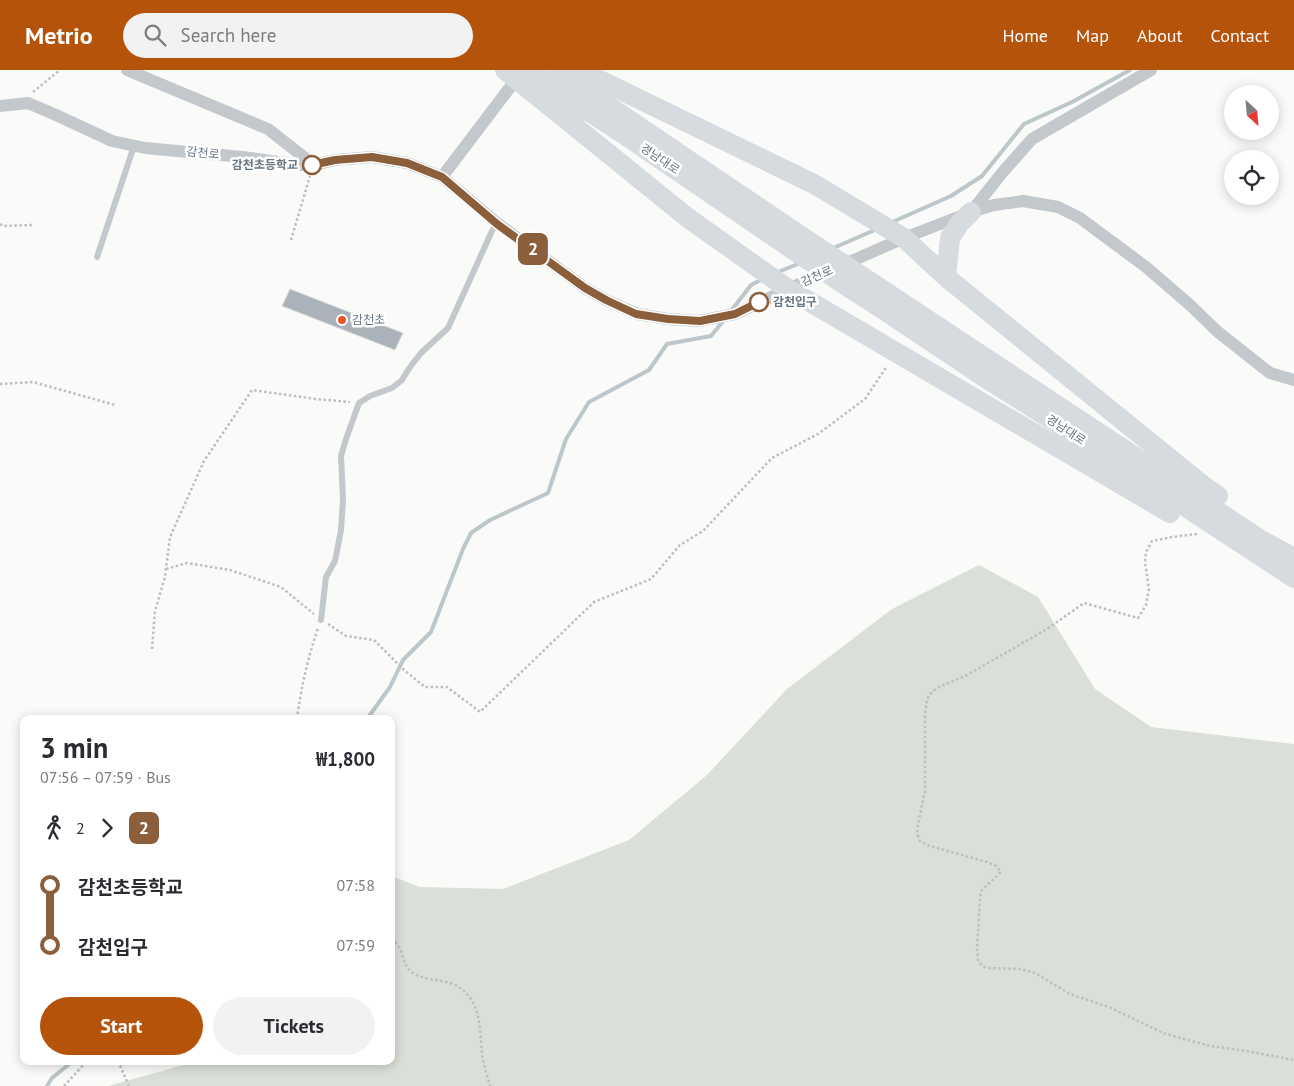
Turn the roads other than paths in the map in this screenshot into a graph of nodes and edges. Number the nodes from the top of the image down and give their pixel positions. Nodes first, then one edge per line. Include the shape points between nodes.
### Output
1 (126, 70) edge
2 (525, 70) edge
3 (579, 70) edge
4 (1151, 70) edge
5 (508, 78) edge
6 (552, 78) edge
7 (0, 106) edge
8 (134, 146) junction
9 (314, 165) junction
10 (442, 177) junction
11 (971, 212) junction
12 (497, 224) junction
13 (889, 229) junction
14 (802, 245) junction
15 (96, 256) dead end
16 (946, 277) junction
17 (776, 280) junction
18 (1294, 380) edge
19 (1294, 552) edge
20 (1294, 558) edge
21 (1272, 564) junction
22 (1294, 578) edge
23 (321, 620) road end

1 - 9 street via 268,129
2 - 6 highway, 경남대로
3 - 13 highway via 814,184
4 - 11 street via 1032,139
5 - 10 street
5 - 17 highway via 688,218
6 - 14 highway, 경남대로 via 622,133
7 - 8 street, 감천로 via 28,103 112,141
8 - 9 street, 감천로
8 - 15 lane
9 - 10 street, 감천로 via 372,157 407,163
10 - 12 street, 감천로
11 - 13 street, 감천로
11 - 16 highway via 950,238
11 - 18 street, 감천로 via 994,205 1023,202 1058,207 1080,218 1146,267 1218,332 1270,373
12 - 17 street, 감천로 via 585,288 636,314 700,321 735,314
12 - 23 lane via 448,328 421,353 402,380 359,403 341,456 343,499 339,547 326,577
13 - 16 highway
13 - 17 street, 감천로
14 - 20 highway, 경남대로 via 857,273 1261,540
14 - 21 highway, 경남대로 via 839,281
16 - 19 highway via 1205,487
17 - 21 highway via 1205,534
21 - 22 highway, 경남대로

